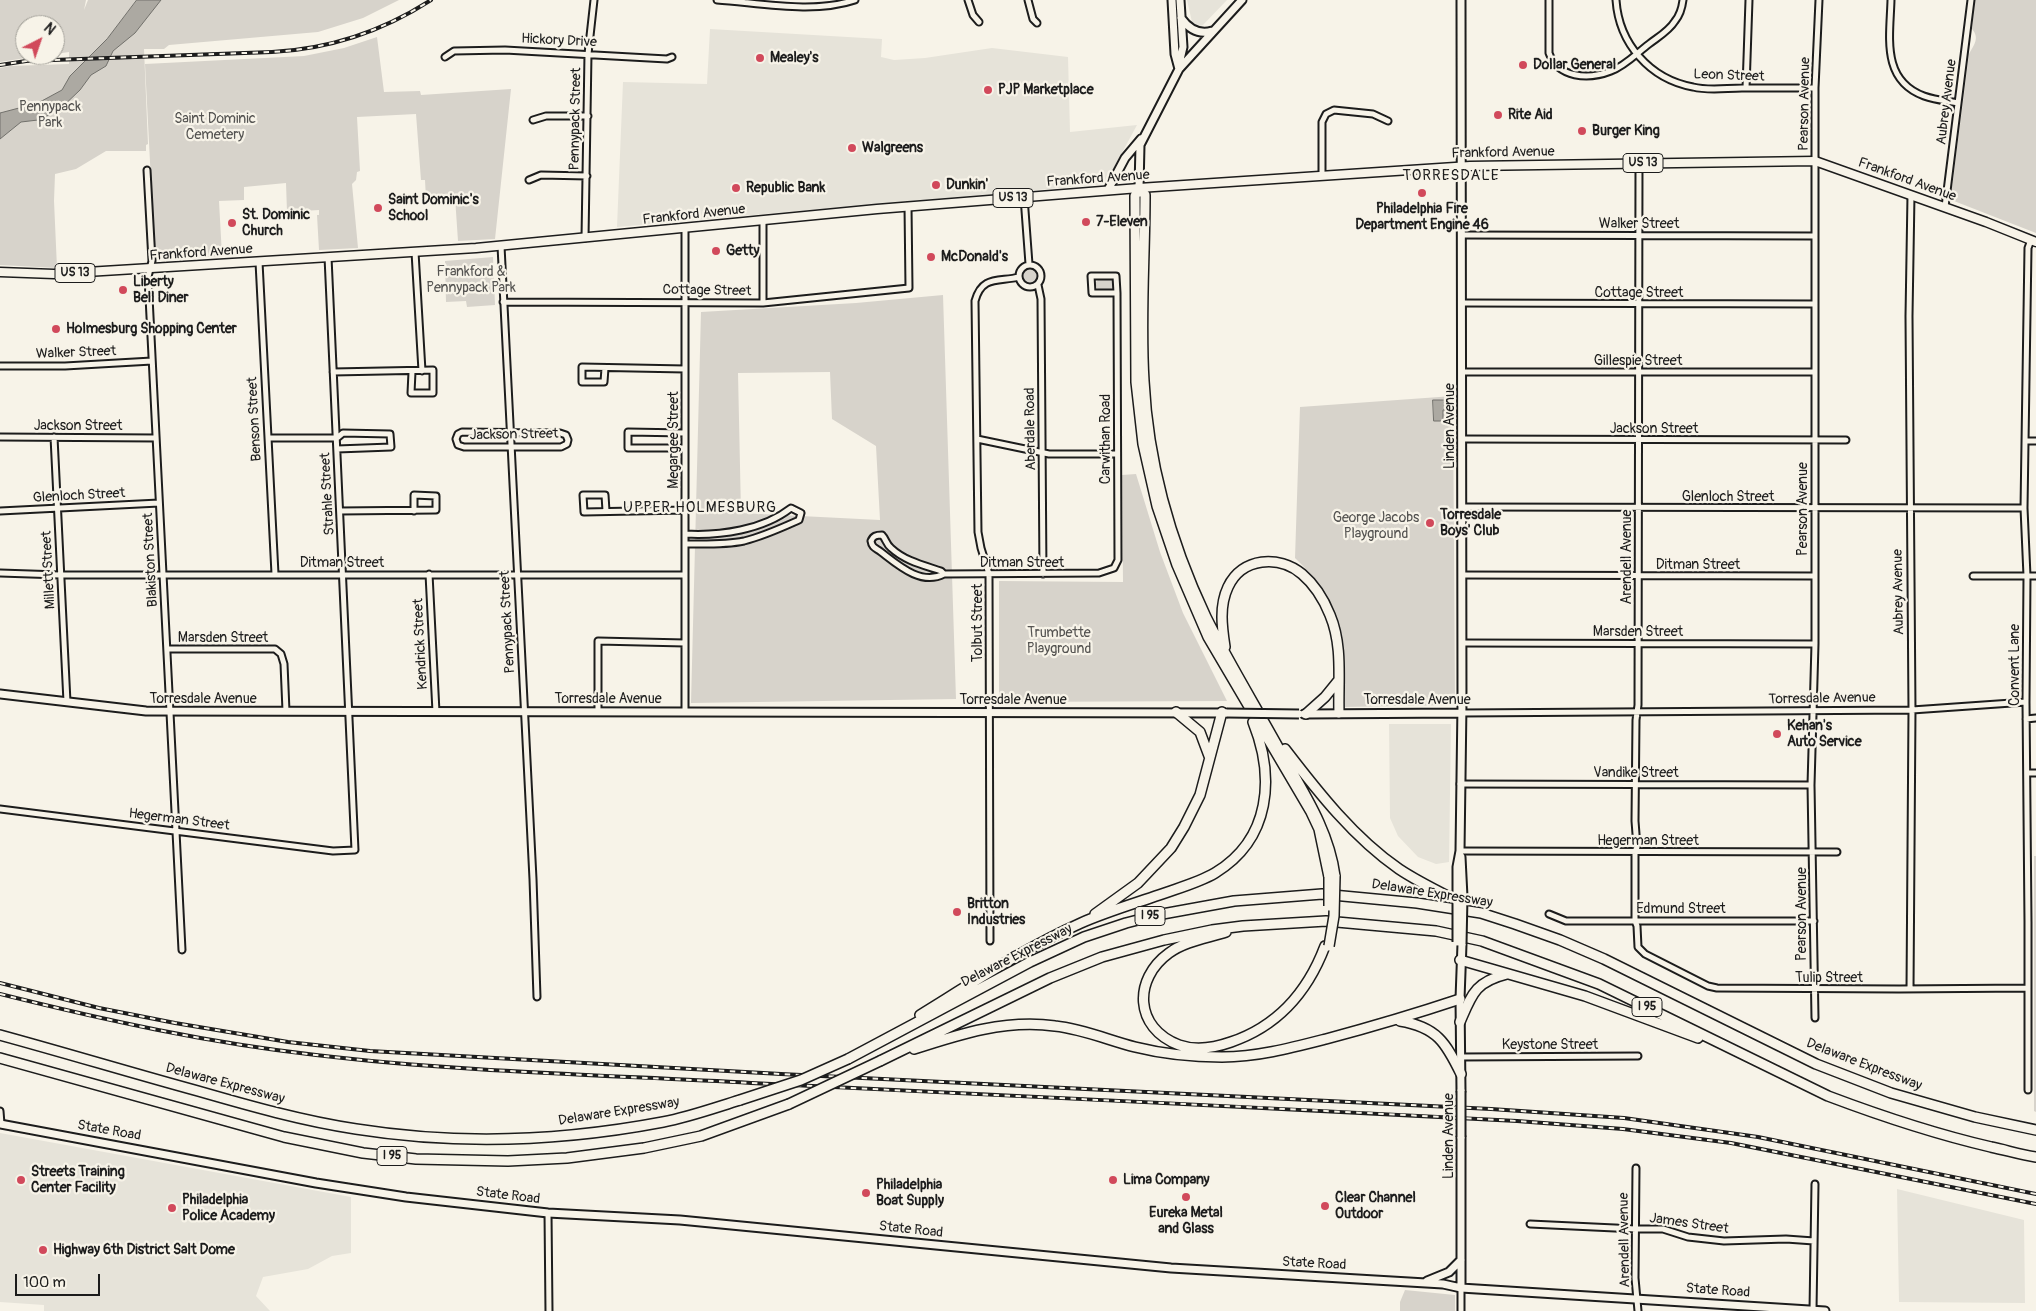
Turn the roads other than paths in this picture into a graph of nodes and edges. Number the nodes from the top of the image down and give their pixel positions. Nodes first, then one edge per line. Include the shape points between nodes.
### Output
1 (594, 0) edge
2 (717, 0) edge
3 (855, 0) edge
4 (968, 0) edge
5 (1028, 0) edge
6 (1172, 0) edge
7 (1180, 0) edge
8 (1242, 0) edge
9 (1461, 0) edge
10 (1549, 0) edge
11 (1616, 0) edge
12 (1684, 0) edge
13 (1749, 0) edge
14 (1819, 0) edge
15 (1892, 0) edge
16 (1971, 0) edge
17 (1181, 18) junction
18 (978, 22) dead end
19 (1037, 23) dead end
20 (1214, 30) junction
21 (588, 54) junction
22 (1636, 54) junction
23 (445, 57) dead end
24 (672, 57) dead end
25 (1179, 69) junction
26 (1746, 88) junction
27 (1815, 88) junction
28 (1958, 103) junction
29 (588, 116) junction
30 (534, 120) dead end
31 (1388, 121) dead end
32 (1145, 135) junction
33 (1815, 161) junction
34 (1639, 164) junction
35 (1462, 166) junction
36 (147, 170) dead end
37 (1322, 175) junction
38 (587, 176) junction
39 (529, 180) dead end
40 (1139, 188) junction
41 (1108, 190) junction
42 (1911, 194) junction
43 (1024, 197) junction
44 (908, 206) junction
45 (1944, 207) junction
46 (763, 220) junction
47 (685, 228) junction
48 (1462, 235) junction
49 (1639, 235) junction
50 (1815, 236) junction
51 (585, 238) junction
52 (2033, 241) edge
53 (501, 246) junction
54 (416, 252) junction
55 (328, 257) junction
56 (258, 262) junction
57 (1029, 264) junction
58 (150, 268) junction
59 (0, 272) edge
60 (1019, 277) junction
61 (1038, 285) junction
62 (1117, 293) junction
63 (503, 302) junction
64 (685, 302) junction
65 (763, 303) junction
66 (1462, 304) junction
67 (1639, 304) junction
68 (1815, 304) junction
69 (152, 361) junction
70 (0, 366) edge
71 (604, 368) junction
72 (685, 369) junction
73 (422, 371) junction
74 (333, 372) junction
75 (412, 372) junction
76 (1462, 372) junction
77 (1639, 372) junction
78 (1814, 372) junction
79 (510, 432) junction
80 (685, 433) junction
81 (0, 436) edge
82 (54, 437) junction
83 (156, 438) junction
84 (268, 438) junction
85 (337, 438) junction
86 (977, 439) junction
87 (1462, 439) junction
88 (1638, 440) junction
89 (1846, 440) dead end
90 (1814, 441) junction
91 (2026, 441) junction
92 (2036, 441) edge
93 (511, 447) junction
94 (685, 448) junction
95 (337, 449) junction
96 (1042, 452) junction
97 (1117, 454) junction
98 (159, 502) junction
99 (1462, 507) junction
100 (57, 508) junction
101 (1638, 508) junction
102 (1814, 508) junction
103 (1909, 508) junction
104 (2024, 508) junction
105 (685, 510) junction
106 (0, 511) edge
107 (340, 511) junction
108 (414, 511) junction
109 (606, 511) junction
110 (685, 534) junction
111 (685, 544) junction
112 (0, 573) edge
113 (1099, 573) joint
114 (163, 574) junction
115 (275, 574) junction
116 (343, 574) junction
117 (429, 574) junction
118 (517, 574) junction
119 (944, 574) junction
120 (989, 574) junction
121 (1043, 574) junction
122 (60, 575) junction
123 (685, 575) junction
124 (1462, 575) junction
125 (1638, 576) junction
126 (1814, 576) junction
127 (1972, 576) dead end
128 (2027, 576) junction
129 (2036, 576) edge
130 (685, 643) junction
131 (1462, 643) junction
132 (1638, 643) junction
133 (1815, 644) junction
134 (167, 649) junction
135 (1226, 654) junction
136 (1338, 681) junction
137 (1236, 688) junction
138 (0, 694) edge
139 (67, 702) junction
140 (2026, 702) junction
141 (1912, 710) junction
142 (170, 711) junction
143 (1813, 711) junction
144 (286, 712) junction
145 (349, 712) junction
146 (436, 712) junction
147 (524, 712) junction
148 (598, 712) junction
149 (685, 712) junction
150 (990, 712) junction
151 (1176, 712) junction
152 (1224, 712) junction
153 (1339, 713) junction
154 (1462, 713) junction
155 (1637, 713) junction
156 (1302, 714) junction
157 (2036, 718) edge
158 (2026, 719) junction
159 (1269, 728) junction
160 (1209, 756) junction
161 (2027, 773) junction
162 (2036, 773) edge
163 (1460, 784) junction
164 (1635, 785) junction
165 (1811, 785) junction
166 (0, 809) edge
167 (176, 831) junction
168 (355, 850) joint
169 (1460, 851) junction
170 (1635, 852) junction
171 (1837, 852) dead end
172 (1814, 853) junction
173 (1332, 877) junction
174 (1482, 914) junction
175 (1549, 914) dead end
176 (1814, 920) junction
177 (1635, 921) junction
178 (1081, 923) junction
179 (1243, 926) junction
180 (990, 941) dead end
181 (1327, 946) junction
182 (182, 950) dead end
183 (1639, 950) joint
184 (1460, 960) junction
185 (1508, 974) junction
186 (2028, 988) junction
187 (1814, 989) junction
188 (1910, 989) junction
189 (537, 997) dead end
190 (1460, 998) junction
191 (1815, 1018) dead end
192 (1397, 1020) junction
193 (1460, 1022) junction
194 (0, 1035) edge
195 (1187, 1056) junction
196 (1638, 1056) dead end
197 (852, 1057) junction
198 (1461, 1057) junction
199 (1749, 1057) junction
200 (0, 1058) edge
201 (884, 1060) junction
202 (1461, 1074) junction
203 (2028, 1090) dead end
204 (0, 1111) edge
205 (0, 1124) edge
206 (2036, 1130) edge
207 (2036, 1157) edge
208 (1636, 1168) dead end
209 (1815, 1184) dead end
210 (548, 1213) junction
211 (1530, 1224) dead end
212 (1636, 1230) junction
213 (1814, 1241) junction
214 (1461, 1259) junction
215 (1425, 1282) junction
216 (1461, 1288) junction
217 (1638, 1299) junction
218 (1813, 1310) edge
219 (548, 1311) edge
220 (1461, 1311) edge
221 (1638, 1311) edge
222 (1825, 1311) edge

1 - 21 street, Pennypack Street
2 - 3 street via 812,6
4 - 18 street
5 - 19 street
6 - 25 street
7 - 17 street
8 - 20 street
9 - 35 street, Linden Avenue
10 - 22 street via 1549,53 1564,72 1581,75 1612,71
11 - 22 street via 1626,40
12 - 22 street via 1676,21
13 - 26 street
14 - 27 street, Pearson Avenue
15 - 28 street via 1889,48 1896,73 1918,94
16 - 28 street, Aubrey Avenue
17 - 20 street via 1196,31
17 - 25 street
20 - 25 street
21 - 23 street, Hickory Drive via 454,51
21 - 24 street, Hickory Drive
21 - 29 street, Pennypack Street
22 - 26 street, Leon Street via 1656,72 1679,84 1704,89
25 - 32 street
26 - 27 street, Leon Street
27 - 33 street, Pearson Avenue
28 - 45 street, Aubrey Avenue
29 - 30 street via 546,116
29 - 38 street, Pennypack Street
31 - 37 street via 1373,114 1334,110 1326,114 1322,122
32 - 40 street via 1140,150
32 - 41 street via 1125,158
33 - 34 main road, Frankford Avenue / US 13
33 - 42 main road, Frankford Avenue / US 13
33 - 50 street, Pearson Avenue
34 - 35 main road, Frankford Avenue / US 13
34 - 49 street, Arendell Avenue
35 - 37 main road, Frankford Avenue / US 13
35 - 48 street, Linden Avenue
36 - 58 street, Blakiston Street
37 - 40 main road, Frankford Avenue / US 13
38 - 39 street via 541,176
38 - 51 street, Pennypack Street
40 - 41 main road, Frankford Avenue / US 13
40 - 135 highway via 1145,195 1144,381 1154,464 1183,563
40 - 137 highway via 1135,196 1136,361 1140,423 1147,465 1182,579
41 - 43 main road, Frankford Avenue / US 13
42 - 45 main road, Frankford Avenue / US 13
42 - 103 street, Aubrey Avenue
43 - 44 main road, Frankford Avenue / US 13
43 - 57 street
44 - 46 main road, Frankford Avenue / US 13
44 - 65 street, Cottage Street via 909,288
45 - 52 main road, Frankford Avenue / US 13
46 - 47 main road, Frankford Avenue / US 13
46 - 65 street
47 - 51 main road, Frankford Avenue / US 13
47 - 64 street, Megargee Street
48 - 49 street, Walker Street
48 - 66 street, Linden Avenue
49 - 50 street, Walker Street
49 - 67 street, Arendell Avenue
50 - 68 street, Pearson Avenue
51 - 53 main road, Frankford Avenue / US 13
52 - 91 street, Convent Lane via 2028,248
53 - 54 main road, Frankford Avenue / US 13
53 - 63 street, Pennypack Street
54 - 55 main road, Frankford Avenue / US 13
54 - 73 street
55 - 56 main road, Frankford Avenue / US 13
55 - 74 street, Strahle Street
56 - 58 main road, Frankford Avenue / US 13
56 - 84 street, Benson Street
57 - 60 street via 1021,268
57 - 61 street via 1042,274
58 - 59 main road, Frankford Avenue / US 13 via 45,274
58 - 69 street, Blakiston Street
60 - 61 street, Tolbut Street via 1026,287
60 - 86 street, Tolbut Street via 988,282 978,292 975,301
61 - 96 street, Aberdale Road via 1041,299
62 - 62 street via 1092,293 1092,276 1116,276
62 - 97 street, Carwithan Road
63 - 64 street, Cottage Street
63 - 79 street, Pennypack Street
64 - 65 street, Cottage Street
64 - 72 street, Megargee Street
66 - 67 street, Cottage Street
66 - 76 street, Linden Avenue
67 - 68 street, Cottage Street
67 - 77 street, Arendell Avenue
68 - 78 street, Pearson Avenue
69 - 70 street, Walker Street
69 - 83 street, Blakiston Street
71 - 71 street via 604,382 582,382 582,367
71 - 72 street
72 - 80 street, Megargee Street
73 - 75 street
73 - 75 street via 432,370 433,392 411,393
74 - 75 street
74 - 85 street, Strahle Street
76 - 77 street, Gillespie Street
76 - 87 street, Linden Avenue
77 - 78 street, Gillespie Street
77 - 88 street, Arendell Avenue
78 - 90 street, Pearson Avenue
79 - 93 street, Pennypack Street
79 - 93 street, Jackson Street via 462,432 456,439 464,447
79 - 93 street, Jackson Street via 562,433 568,440 562,447
80 - 94 street, Megargee Street
80 - 94 street via 628,432 628,448
81 - 82 street, Jackson Street
82 - 83 street, Jackson Street
82 - 100 street, Millett Street
83 - 98 street, Blakiston Street
84 - 85 street
84 - 115 street, Benson Street
85 - 95 street, Strahle Street
85 - 95 street via 343,434 390,434 391,447
86 - 96 street
86 - 120 street, Tolbut Street via 978,532
87 - 88 street, Jackson Street
87 - 99 street, Linden Avenue
88 - 90 street, Jackson Street
88 - 101 street, Arendell Avenue
89 - 90 street, Jackson Street
90 - 102 street, Pearson Avenue
91 - 92 street
91 - 104 street, Convent Lane
93 - 118 street, Pennypack Street
94 - 105 street, Megargee Street
95 - 107 street, Strahle Street
96 - 97 street
96 - 121 street, Aberdale Road
97 - 113 street, Carwithan Road via 1118,560 1114,568
98 - 100 street, Glenloch Street
98 - 114 street, Blakiston Street
99 - 101 street, Glenloch Street
99 - 124 street, Linden Avenue
100 - 106 street, Glenloch Street
100 - 122 street, Millett Street
101 - 102 street, Glenloch Street
101 - 125 street, Arendell Avenue
102 - 103 street, Glenloch Street
102 - 126 street, Pearson Avenue
103 - 104 street, Glenloch Street
103 - 141 street, Aubrey Avenue
104 - 128 street, Convent Lane
105 - 109 street
105 - 110 street, Megargee Street
107 - 108 street
107 - 116 street, Strahle Street
108 - 108 street via 436,510 436,496 414,495
109 - 109 street via 605,495 583,495 584,512
110 - 111 street, Megargee Street
110 - 111 street via 743,530 791,508 801,513 799,520 749,539
111 - 123 street, Megargee Street
112 - 122 street, Ditman Street
113 - 121 street, Ditman Street
114 - 115 street, Ditman Street
114 - 122 street, Ditman Street
114 - 134 street, Blakiston Street
115 - 116 street, Ditman Street
116 - 117 street, Ditman Street
116 - 145 street, Strahle Street
117 - 118 street, Ditman Street
117 - 146 street, Kendrick Street
118 - 123 street, Ditman Street
118 - 147 street, Pennypack Street
119 - 119 street, Ditman Street via 908,560 892,549 882,535 876,535 870,541 874,548 907,571 933,578
119 - 120 street, Ditman Street
120 - 121 street, Ditman Street
120 - 150 street, Tolbut Street
122 - 139 street, Millett Street
123 - 130 street, Megargee Street
124 - 125 street, Ditman Street
124 - 131 street, Linden Avenue
125 - 126 street, Ditman Street
125 - 132 street, Arendell Avenue
126 - 133 street, Pearson Avenue
127 - 128 street
128 - 129 street
128 - 140 street, Convent Lane
130 - 148 street via 598,641
130 - 149 street, Megargee Street
131 - 132 street, Marsden Street
131 - 154 street, Linden Avenue
132 - 133 street, Marsden Street
132 - 155 street, Arendell Avenue
133 - 143 street, Pearson Avenue
134 - 142 street, Blakiston Street
134 - 144 street, Marsden Street via 270,648 279,652
135 - 136 highway via 1222,619 1228,587 1235,576 1249,565 1261,561 1276,562 1303,574 1324,602 1336,631
135 - 159 highway
136 - 153 highway
136 - 156 highway via 1325,697
137 - 173 highway via 1311,812
137 - 178 highway via 1255,729 1264,760 1266,792 1254,833 1244,848 1215,872 1190,885
138 - 139 street, Torresdale Avenue
139 - 142 street, Torresdale Avenue via 135,711
140 - 141 street, Torresdale Avenue
140 - 158 street, Convent Lane
141 - 143 street, Torresdale Avenue
141 - 188 street, Aubrey Avenue
142 - 144 street, Torresdale Avenue
142 - 167 street, Blakiston Street
143 - 155 street, Torresdale Avenue
143 - 165 street, Pearson Avenue
144 - 145 street, Torresdale Avenue
145 - 146 street, Torresdale Avenue
145 - 168 street, Strahle Street
146 - 147 street, Torresdale Avenue
147 - 148 street, Torresdale Avenue
147 - 189 street, Pennypack Street
148 - 149 street, Torresdale Avenue
149 - 150 street, Torresdale Avenue
150 - 151 street, Torresdale Avenue
150 - 180 street, Tolbut Street
151 - 152 street, Torresdale Avenue
151 - 160 highway via 1200,732
152 - 156 street, Torresdale Avenue, bridge
152 - 160 highway
153 - 154 street, Torresdale Avenue
153 - 156 street, Torresdale Avenue
154 - 155 street, Torresdale Avenue
154 - 163 street, Linden Avenue
155 - 164 street, Arendell Avenue
157 - 158 street
158 - 161 street, Convent Lane
159 - 173 highway via 1322,826
159 - 174 highway via 1324,798 1376,851 1421,883
160 - 178 highway via 1200,795 1171,848 1138,883
161 - 162 street
161 - 186 street, Convent Lane
163 - 164 street, Vandike Street
163 - 169 street, Linden Avenue
164 - 165 street, Vandike Street
164 - 170 street, Arendell Avenue
165 - 172 street, Pearson Avenue
166 - 167 street, Hegerman Street
167 - 168 street, Hegerman Street via 333,851
167 - 182 street, Blakiston Street
169 - 170 street, Hegerman Street
169 - 184 street, Linden Avenue, bridge via 1457,867
170 - 172 street, Hegerman Street
170 - 177 street, Arendell Avenue
171 - 172 street, Hegerman Street
172 - 176 street, Pearson Avenue
173 - 181 highway, bridge via 1334,916
174 - 197 highway, Delaware Expressway / I 95 via 1399,901 1322,894 1234,901 1157,915 1054,950
174 - 206 highway, Delaware Expressway / I 95 via 1560,940 1604,959 1816,1064 1891,1093
175 - 177 street, Edmund Street via 1566,921
176 - 177 street, Edmund Street
176 - 187 street, Pearson Avenue
177 - 183 street, Arendell Avenue
178 - 197 highway via 972,983
179 - 181 highway via 1170,951 1152,969 1142,1002 1154,1029 1166,1039 1180,1045 1206,1048 1259,1030 1288,1008 1313,975
179 - 199 highway, I 95 via 1346,922 1436,931 1482,941 1599,984
179 - 201 highway, I 95 via 1164,940 1102,957 1050,978
181 - 195 highway via 1314,982 1288,1015 1254,1038 1215,1052
183 - 187 street, Tulip Street via 1708,986
184 - 185 highway
184 - 190 street, Linden Avenue
185 - 193 highway via 1480,985 1469,1000
185 - 199 highway via 1608,1004
186 - 188 street, Tulip Street
186 - 203 street, Convent Lane
187 - 188 street, Tulip Street
187 - 191 street, Pearson Avenue
190 - 192 highway
190 - 193 street, Linden Avenue
192 - 195 highway via 1274,1052 1222,1057
192 - 202 highway via 1437,1035 1448,1048
193 - 198 street, Linden Avenue
194 - 197 highway, Delaware Expressway / I 95, bridge via 254,1107 357,1129 432,1138 508,1139 582,1134 664,1122 801,1080
195 - 201 highway via 1137,1048 1074,1029 1033,1024 978,1030
196 - 198 street, Keystone Street
198 - 202 street, Linden Avenue
199 - 207 highway, I 95 via 1828,1096 1880,1116 1952,1138
200 - 201 highway, I 95, bridge via 284,1138 363,1153 425,1159 508,1161 566,1158 644,1148 701,1136 789,1104
202 - 214 street, Linden Avenue, bridge
204 - 205 street
205 - 210 street, State Road via 324,1184
208 - 212 street, Arendell Avenue
209 - 213 street
210 - 215 street, State Road via 680,1220 1171,1268
210 - 219 street
211 - 212 street, James Street
212 - 213 street, James Street via 1667,1229 1688,1237 1724,1241
212 - 217 street, Arendell Avenue
213 - 218 street
214 - 215 street via 1449,1272
214 - 216 street, Linden Avenue
215 - 216 street, State Road
216 - 217 street, State Road
216 - 220 street, Linden Avenue
217 - 218 street, State Road
217 - 221 street, Arendell Avenue
218 - 222 street, State Road

